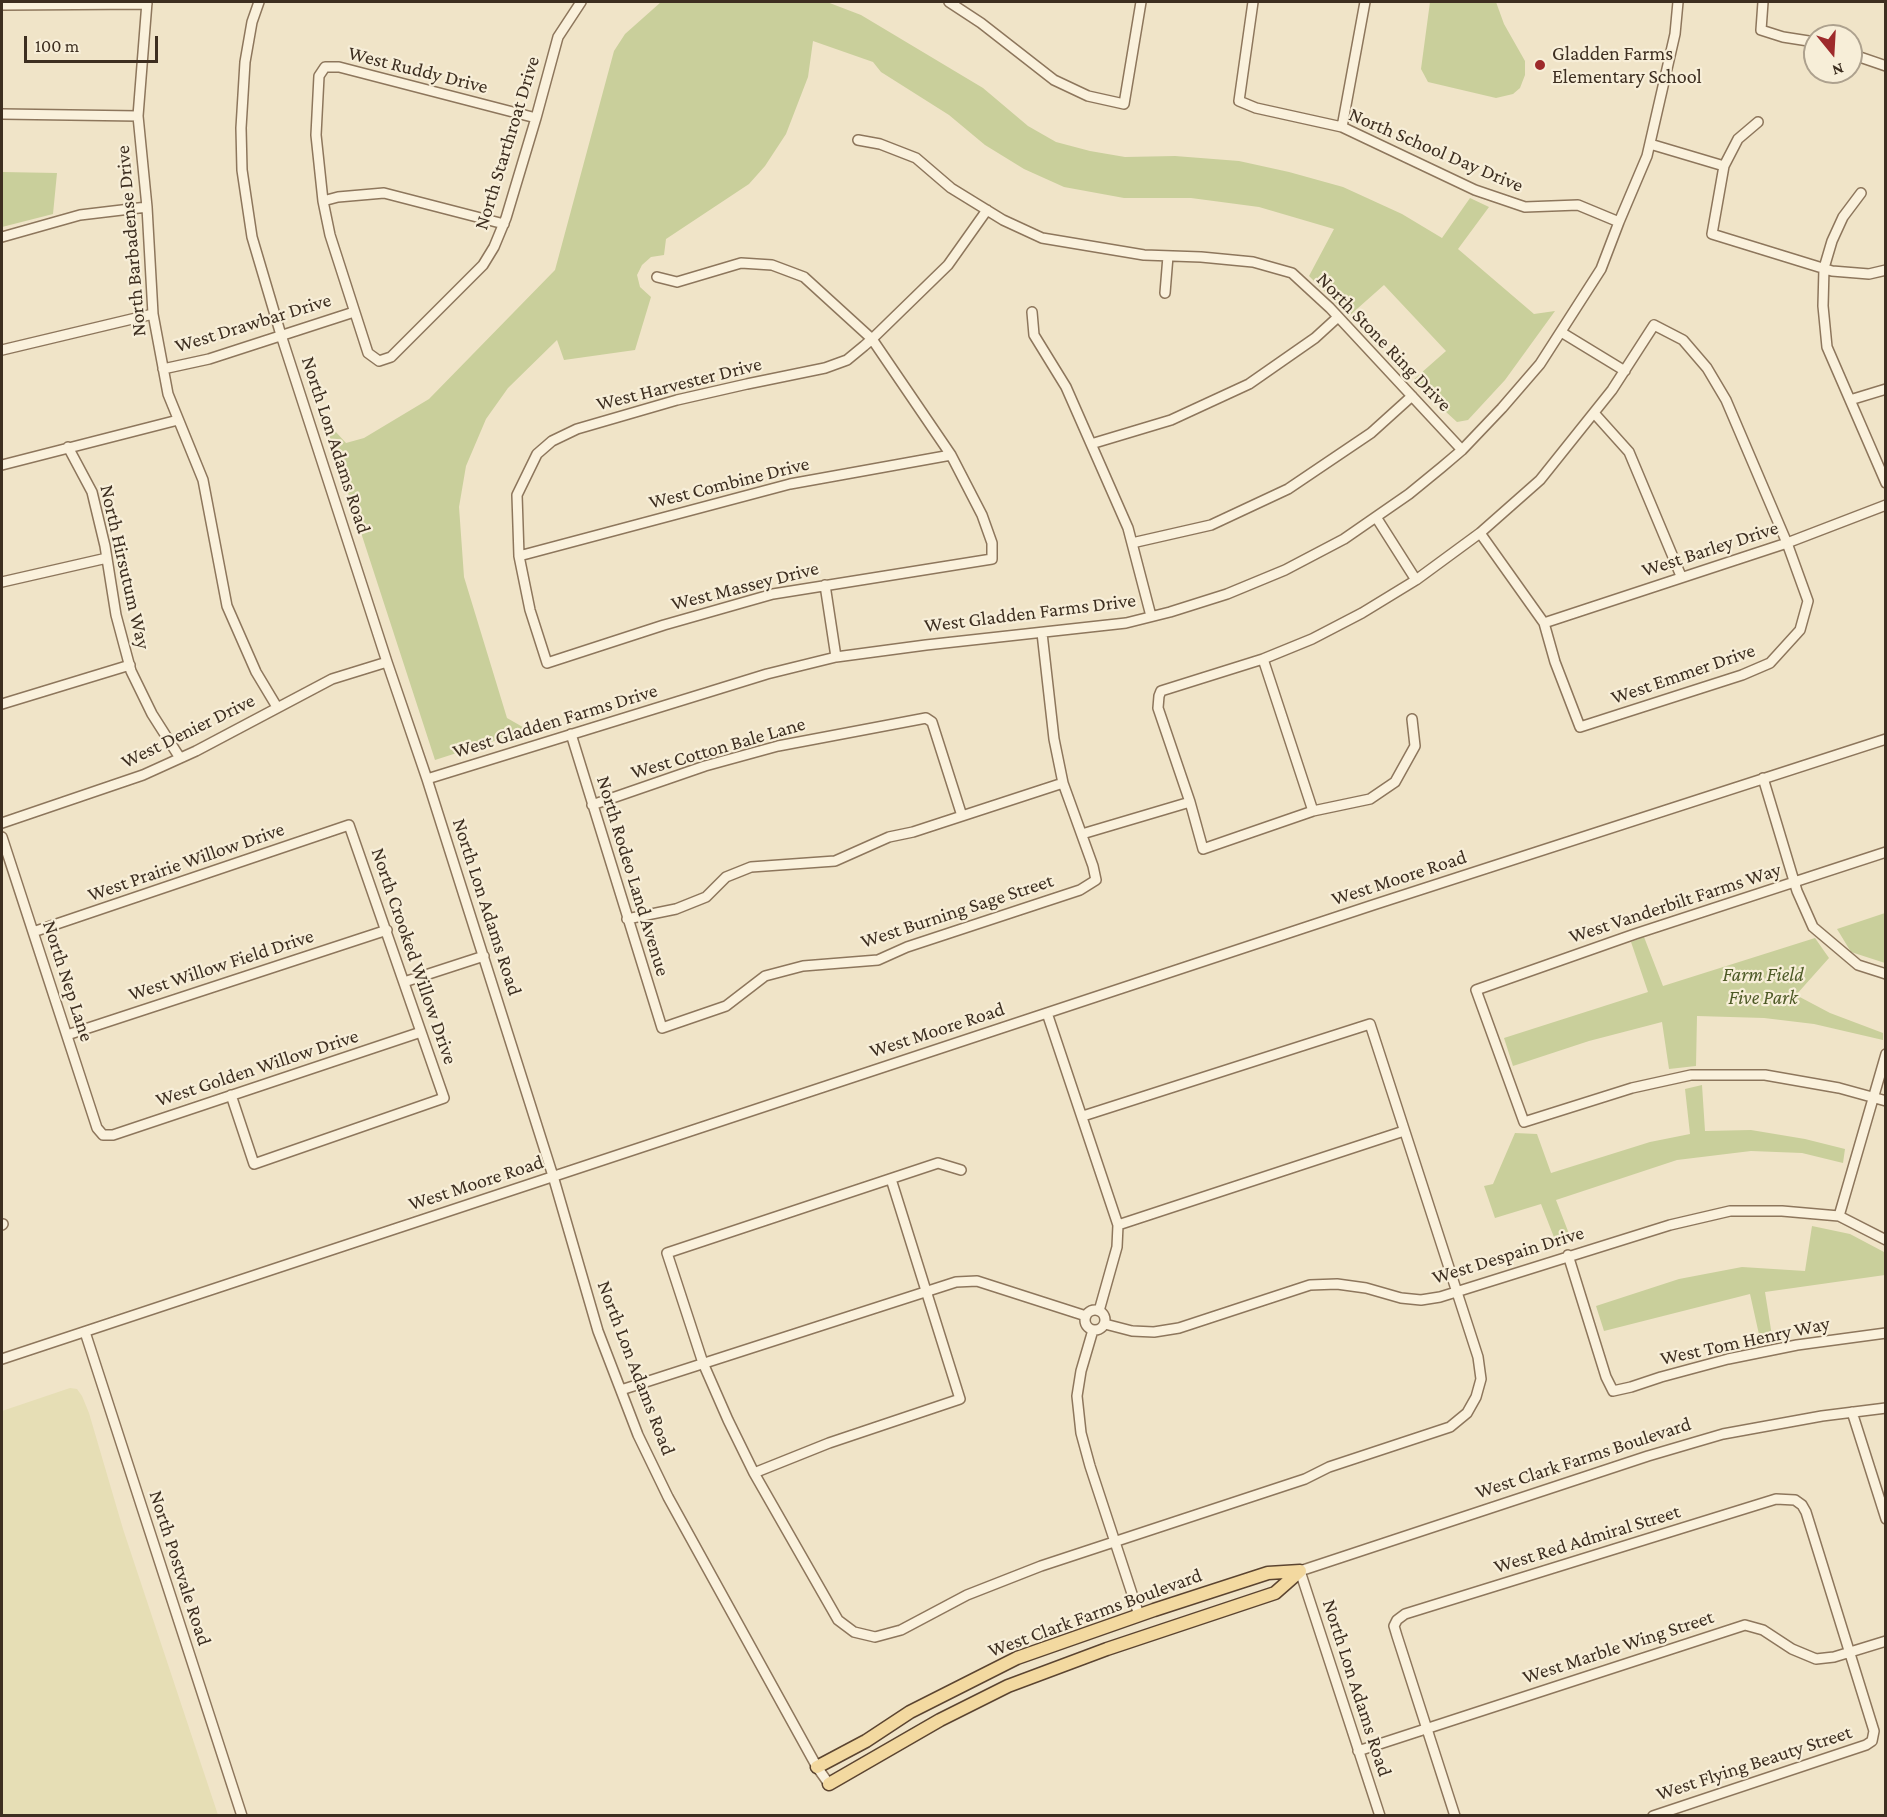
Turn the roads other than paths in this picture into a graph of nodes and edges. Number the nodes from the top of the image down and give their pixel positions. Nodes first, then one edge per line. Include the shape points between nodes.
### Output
1 (259, 2) edge
2 (949, 2) edge
3 (1141, 2) edge
4 (1253, 2) edge
5 (1365, 2) edge
6 (1678, 2) edge
7 (1763, 2) edge
8 (147, 3) edge
9 (575, 4) edge
10 (2, 5) edge
11 (1803, 40) edge
12 (1863, 58) edge
13 (1886, 66) edge
14 (2, 114) edge
15 (138, 116) junction
16 (536, 118) junction
17 (1758, 122) dead end
18 (1342, 127) junction
19 (858, 140) dead end
20 (1650, 144) junction
21 (1724, 166) junction
22 (1861, 193) dead end
23 (323, 201) junction
24 (147, 207) junction
25 (987, 210) junction
26 (1619, 222) junction
27 (504, 224) junction
28 (2, 237) edge
29 (1168, 256) junction
30 (1824, 268) junction
31 (1886, 270) edge
32 (657, 277) dead end
33 (1165, 293) dead end
34 (354, 312) junction
35 (1032, 312) dead end
36 (153, 314) junction
37 (1338, 317) junction
38 (1561, 332) junction
39 (281, 335) junction
40 (872, 339) junction
41 (2, 350) edge
42 (163, 369) junction
43 (1625, 371) junction
44 (1886, 389) edge
45 (1412, 396) junction
46 (1850, 400) junction
47 (1594, 413) junction
48 (178, 420) junction
49 (1091, 444) junction
50 (68, 447) junction
51 (1462, 450) junction
52 (951, 455) junction
53 (2, 465) edge
54 (1886, 483) edge
55 (1886, 505) edge
56 (1376, 517) junction
57 (1480, 533) junction
58 (1132, 543) junction
59 (1787, 543) junction
60 (519, 556) junction
61 (107, 558) junction
62 (1681, 576) junction
63 (1416, 580) junction
64 (2, 582) edge
65 (825, 585) junction
66 (1151, 616) junction
67 (1544, 623) junction
68 (1042, 633) junction
69 (836, 657) junction
70 (1263, 659) junction
71 (387, 662) junction
72 (547, 663) joint
73 (130, 665) junction
74 (2, 704) edge
75 (277, 707) junction
76 (1412, 719) dead end
77 (571, 734) junction
78 (1886, 739) edge
79 (180, 758) junction
80 (1762, 778) junction
81 (427, 779) junction
82 (1063, 783) junction
83 (1190, 802) junction
84 (592, 805) junction
85 (1313, 811) junction
86 (962, 816) junction
87 (2, 824) edge
88 (349, 825) joint
89 (1082, 834) junction
90 (2, 837) edge
91 (1886, 852) edge
92 (1794, 882) junction
93 (627, 919) junction
94 (387, 930) junction
95 (33, 933) junction
96 (484, 956) junction
97 (1886, 974) edge
98 (404, 982) junction
99 (1047, 1013) junction
100 (662, 1028) joint
101 (421, 1032) junction
102 (67, 1035) junction
103 (1886, 1054) edge
104 (231, 1095) junction
105 (1873, 1098) junction
106 (1886, 1101) edge
107 (1083, 1116) junction
108 (1404, 1131) junction
109 (103, 1135) joint
110 (961, 1170) dead end
111 (553, 1176) junction
112 (891, 1179) junction
113 (1839, 1216) junction
114 (1118, 1225) junction
115 (1886, 1240) edge
116 (1568, 1255) junction
117 (926, 1290) junction
118 (1456, 1291) junction
119 (1099, 1311) junction
120 (1086, 1316) junction
121 (1105, 1324) junction
122 (1093, 1330) junction
123 (85, 1332) junction
124 (1886, 1333) edge
125 (2, 1359) edge
126 (703, 1363) junction
127 (621, 1390) junction
128 (1886, 1408) edge
129 (1852, 1412) junction
130 (754, 1473) junction
131 (1886, 1519) edge
132 (1114, 1541) junction
133 (1300, 1571) junction
134 (1139, 1615) junction
135 (1886, 1641) edge
136 (1849, 1652) junction
137 (1427, 1728) junction
138 (1358, 1751) junction
139 (817, 1767) junction
140 (829, 1784) joint
141 (242, 1815) edge
142 (1380, 1815) edge
143 (1455, 1815) edge
144 (1653, 1815) edge

1 - 39 street, North Lon Adams Road via 245,62 242,170 252,237
2 - 3 street via 1054,80 1088,96 1124,104
4 - 18 street, North School Day Drive via 1239,101
5 - 18 street
6 - 20 street, West Gladden Farms Drive via 1675,34
7 - 11 street via 1761,30
8 - 10 street
8 - 15 street, North Barbadense Drive
9 - 16 street, North Starthroat Drive via 558,37
12 - 13 street
14 - 15 street
15 - 24 street, North Barbadense Drive
16 - 23 street, West Ruddy Drive via 339,68 325,68 319,76 316,135
16 - 27 street, North Starthroat Drive
17 - 21 street via 1738,139
18 - 26 street, North School Day Drive via 1475,190 1525,207 1578,205
19 - 25 street, North Stone Ring Drive via 916,158 951,188
20 - 21 street
20 - 26 street, West Gladden Farms Drive
21 - 30 street via 1712,234
22 - 30 street via 1832,241
23 - 27 street via 384,194
23 - 34 street
24 - 28 street via 80,215
24 - 36 street, North Barbadense Drive
25 - 29 street, North Stone Ring Drive via 1042,238
25 - 40 street, West Harvester Drive via 948,265
26 - 38 street, West Gladden Farms Drive via 1601,269
27 - 34 street, North Starthroat Drive via 483,265 391,357 379,361 368,353
29 - 33 street
29 - 37 street, North Stone Ring Drive via 1253,262 1292,273
30 - 31 street via 1869,274
30 - 46 street via 1827,346
32 - 40 street via 677,282 741,263 772,265 804,277
34 - 39 street, West Drawbar Drive
35 - 49 street via 1034,335 1066,387
36 - 41 street
36 - 42 street, North Barbadense Drive
37 - 45 street, North Stone Ring Drive
37 - 49 street via 1250,384 1171,420
38 - 43 street
38 - 51 street, West Gladden Farms Drive via 1540,364
39 - 42 street, West Drawbar Drive via 209,359
39 - 71 street, North Lon Adams Road
40 - 52 street
40 - 60 street, West Harvester Drive via 847,360 825,368 677,400 577,429 552,441 537,454 517,495
42 - 48 street, North Barbadense Drive
43 - 47 street
43 - 59 street, West Emmer Drive via 1654,325 1683,340 1707,368 1726,400
44 - 46 street
45 - 51 street, North Stone Ring Drive
45 - 58 street via 1371,433 1288,489 1211,525
46 - 54 street
47 - 57 street via 1540,480
47 - 62 street via 1629,452
48 - 50 street
48 - 75 street, North Barbadense Drive via 203,480 227,606 256,672
49 - 58 street
50 - 53 street
50 - 61 street, North Hirsutum Way via 92,492
51 - 56 street, West Gladden Farms Drive
52 - 60 street, West Combine Drive via 790,484
52 - 65 street, West Massey Drive via 982,515 992,543 992,559
55 - 59 street, West Barley Drive
56 - 63 street
56 - 66 street, West Gladden Farms Drive via 1285,570 1227,594
57 - 63 street
57 - 67 street
58 - 66 street
59 - 62 street, West Barley Drive
59 - 67 street, West Emmer Drive via 1808,601 1800,630 1770,663 1742,675 1580,727
60 - 72 street, West Harvester Drive via 530,610
61 - 64 street
61 - 73 street, North Hirsutum Way via 116,615
62 - 67 street, West Barley Drive
63 - 70 street via 1312,639
65 - 69 street
65 - 72 street, West Massey Drive via 773,594
66 - 68 street, West Gladden Farms Drive via 1126,623
68 - 69 street, West Gladden Farms Drive
68 - 82 street
69 - 77 street, West Gladden Farms Drive
70 - 83 street via 1161,691 1158,708
70 - 85 street
71 - 75 street, West Denier Drive via 332,679
71 - 81 street, North Lon Adams Road
73 - 74 street
73 - 79 street, North Hirsutum Way via 152,714
75 - 79 street, West Denier Drive
76 - 85 street via 1415,746 1395,782 1371,799
77 - 81 street, West Gladden Farms Drive
77 - 84 street, North Rodeo Land Avenue
78 - 80 street, West Moore Road
79 - 87 street, West Denier Drive via 143,775
80 - 92 street
80 - 99 street, West Moore Road
81 - 96 street, North Lon Adams Road
82 - 86 street
82 - 89 street
83 - 85 street via 1203,849
83 - 89 street
84 - 86 street, West Cotton Bale Lane via 705,766 778,746 926,718 932,722
84 - 93 street, North Rodeo Land Avenue
86 - 93 street via 889,837 835,861 751,867 726,877 706,897 676,909
88 - 94 street, North Crooked Willow Drive
88 - 95 street, West Prairie Willow Drive
89 - 100 street, West Burning Sage Street via 1096,880 1080,890 878,960 803,966 765,976 726,1006
90 - 95 street, North Nep Lane
91 - 92 street, West Vanderbilt Farms Way
92 - 97 street via 1813,927 1858,965
92 - 105 street, West Vanderbilt Farms Way via 1476,990 1524,1122 1632,1088 1691,1075 1765,1075
93 - 100 street, North Rodeo Land Avenue
94 - 98 street, North Crooked Willow Drive
94 - 102 street, West Willow Field Drive
95 - 102 street, North Nep Lane
96 - 98 street
96 - 111 street, North Lon Adams Road
98 - 101 street, North Crooked Willow Drive
99 - 107 street
99 - 111 street, West Moore Road
101 - 104 street, West Golden Willow Drive
101 - 104 street, North Crooked Willow Drive via 444,1098 254,1164
102 - 109 street, North Nep Lane
103 - 105 street
104 - 109 street, West Golden Willow Drive
105 - 106 street
105 - 113 street
107 - 108 street via 1370,1024
107 - 114 street
108 - 114 street
108 - 118 street
110 - 112 street via 938,1163
111 - 123 street, West Moore Road
111 - 127 street, North Lon Adams Road via 598,1331
112 - 117 street
112 - 126 street via 667,1253
113 - 115 street, West Despain Drive
113 - 116 street, West Despain Drive via 1730,1211
114 - 119 street via 1117,1247
116 - 118 street, West Despain Drive
116 - 124 street, West Tom Henry Way via 1605,1377 1613,1391 1738,1357
117 - 120 street via 977,1281
117 - 126 street
117 - 130 street via 960,1399
118 - 121 street, West Despain Drive via 1421,1300 1366,1288 1310,1285 1179,1328 1132,1331
118 - 132 street via 1478,1357 1480,1379 1467,1413 1450,1426 1329,1467 1305,1479
119 - 120 street
119 - 121 street
120 - 122 street via 1086,1323
121 - 122 street
122 - 132 street via 1077,1396 1081,1433
123 - 125 street, West Moore Road
123 - 141 street, North Postvale Road
126 - 127 street
126 - 130 street
127 - 139 street, North Lon Adams Road via 668,1497
128 - 129 street, West Clark Farms Boulevard
129 - 131 street
129 - 133 street, West Clark Farms Boulevard via 1723,1434
130 - 132 street via 838,1620 854,1632 875,1637 900,1630 967,1595
132 - 134 street
133 - 134 main road, West Clark Farms Boulevard via 1268,1573
133 - 138 street, North Lon Adams Road
133 - 140 main road, West Clark Farms Boulevard via 1275,1593 1008,1686
134 - 139 main road, West Clark Farms Boulevard via 1017,1658 910,1712
135 - 136 street, West Marble Wing Street
136 - 137 street, West Marble Wing Street via 1816,1659 1763,1630 1745,1625
136 - 137 street, West Red Admiral Street via 1806,1512 1796,1500 1776,1499 1406,1614 1394,1626
136 - 144 street, West Flying Beauty Street via 1874,1731 1866,1745
137 - 138 street, West Marble Wing Street
137 - 143 street
138 - 142 street, North Lon Adams Road
139 - 140 street, North Lon Adams Road

